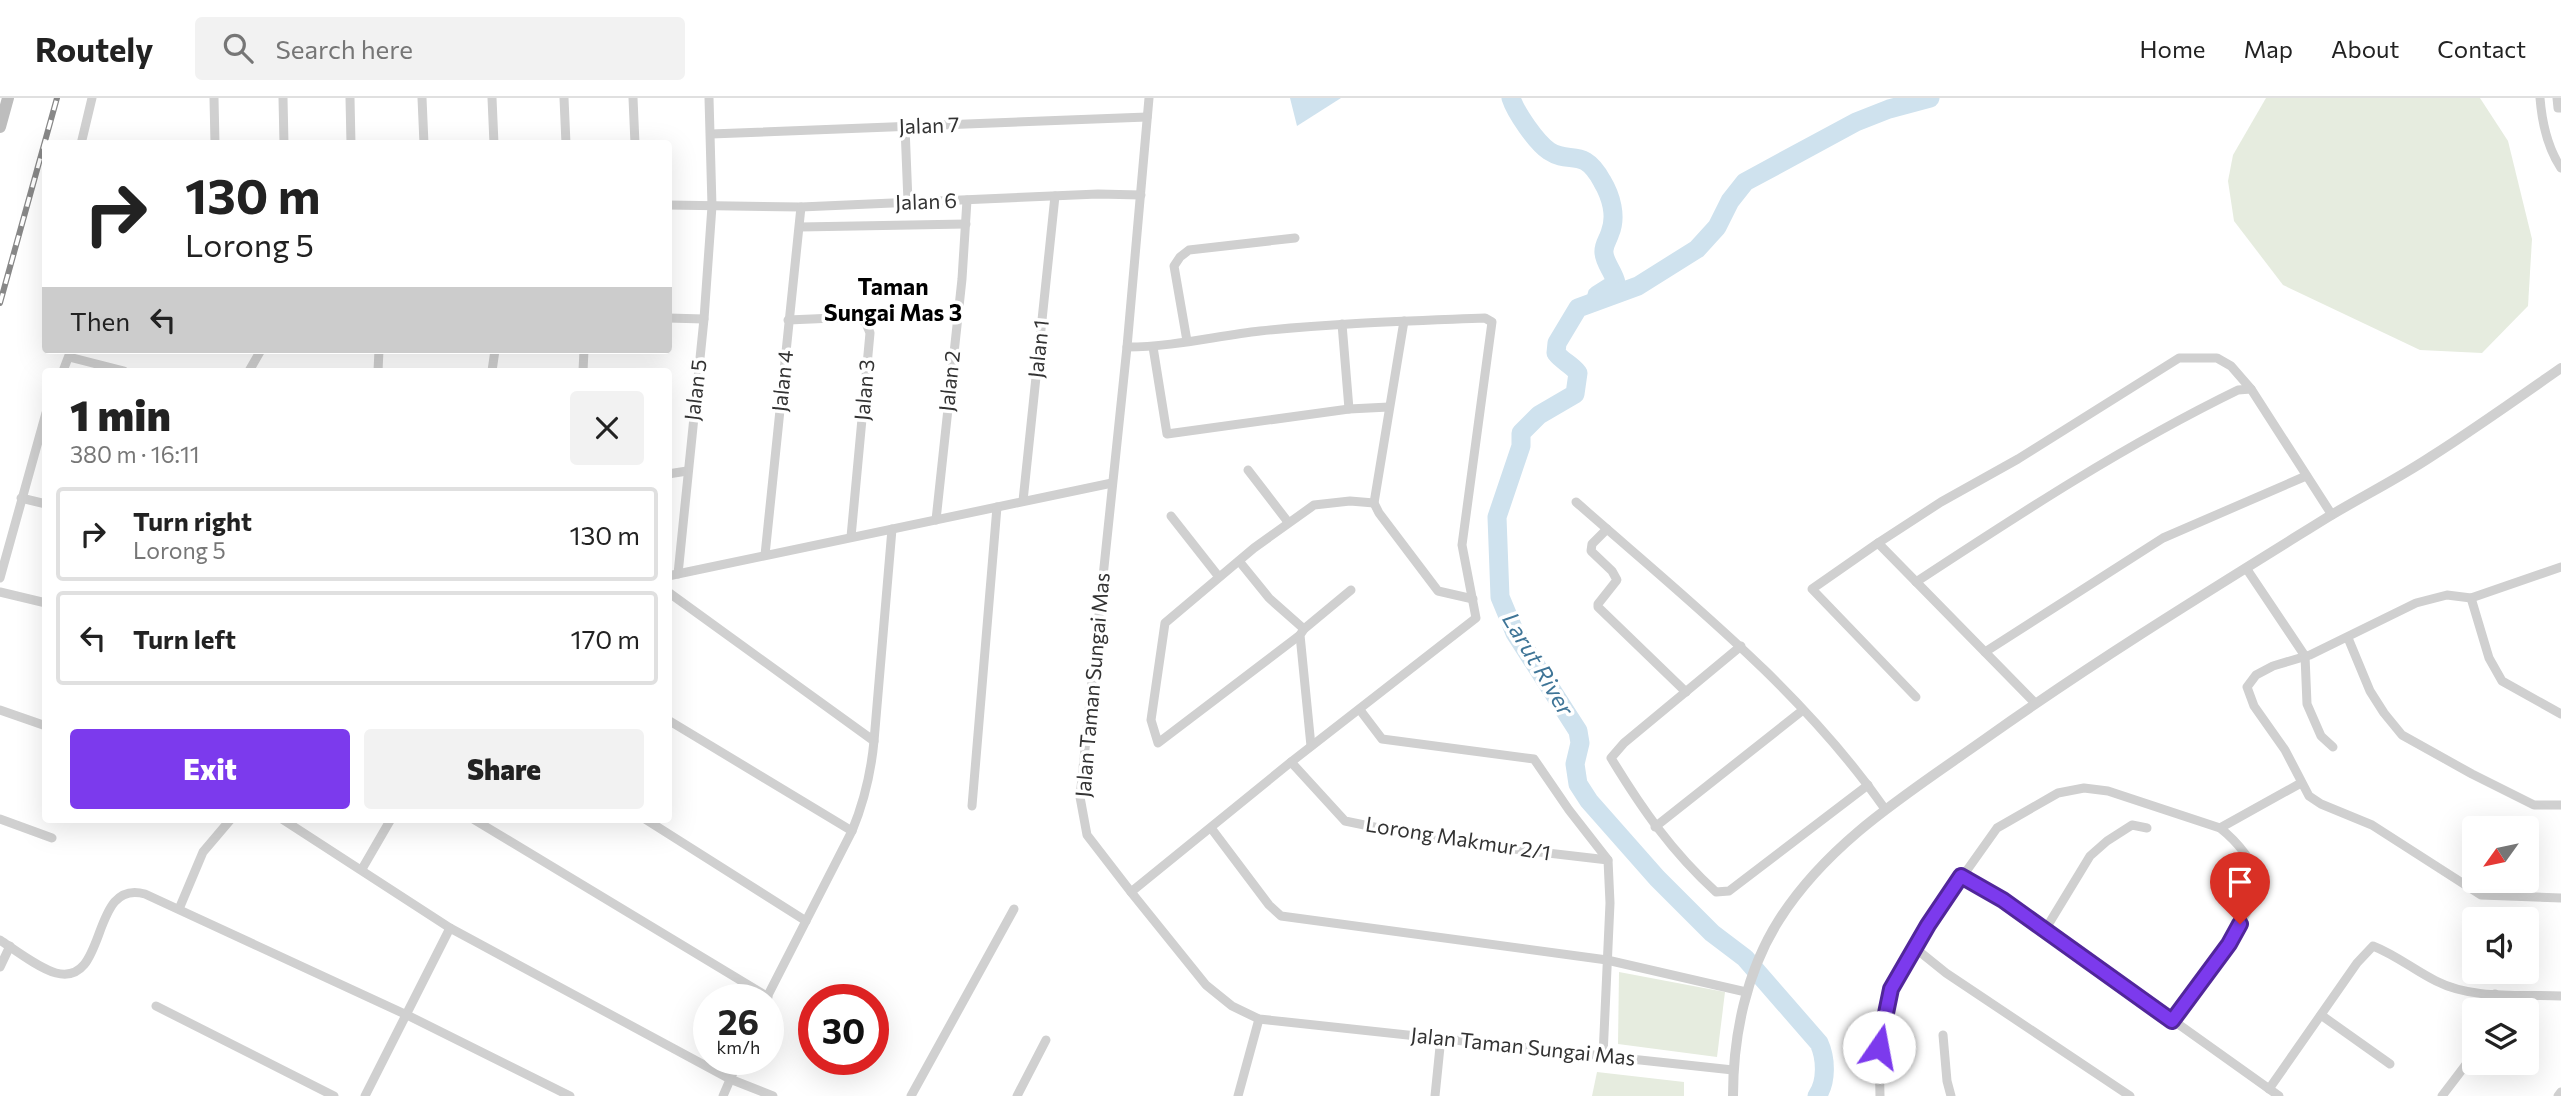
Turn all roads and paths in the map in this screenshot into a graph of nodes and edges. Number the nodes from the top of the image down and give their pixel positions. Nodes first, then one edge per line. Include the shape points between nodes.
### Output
1 (8, 98) edge
2 (92, 98) edge
3 (214, 98) edge
4 (283, 98) edge
5 (350, 98) edge
6 (422, 98) edge
7 (492, 98) edge
8 (564, 98) edge
9 (633, 98) edge
10 (709, 98) edge
11 (1149, 98) edge
12 (2540, 98) edge
13 (2557, 98) edge
14 (2561, 108) edge
15 (1147, 117) junction
16 (0, 127) edge
17 (905, 127) junction
18 (711, 134) junction
19 (82, 140) edge
20 (215, 140) edge
21 (284, 140) edge
22 (351, 140) edge
23 (424, 140) edge
24 (494, 140) edge
25 (566, 140) edge
26 (635, 140) edge
27 (2561, 168) edge
28 (1141, 195) junction
29 (1055, 196) junction
30 (967, 200) junction
31 (908, 202) junction
32 (672, 205) edge
33 (712, 206) junction
34 (801, 207) junction
35 (966, 224) junction
36 (800, 227) junction
37 (1295, 238) dead end
38 (672, 318) edge
39 (704, 319) junction
40 (788, 320) junction
41 (1404, 321) junction
42 (1342, 324) junction
43 (1187, 341) junction
44 (1127, 346) junction
45 (1153, 347) junction
46 (70, 354) edge
47 (113, 368) edge
48 (2561, 368) edge
49 (2251, 389) junction
50 (1389, 408) junction
51 (1349, 409) junction
52 (42, 427) edge
53 (1248, 470) dead end
54 (687, 471) junction
55 (672, 473) edge
56 (2306, 477) junction
57 (1112, 482) junction
58 (21, 498) junction
59 (1023, 501) junction
60 (1576, 502) dead end
61 (42, 503) edge
62 (1374, 503) junction
63 (996, 507) junction
64 (2332, 515) junction
65 (1171, 516) dead end
66 (936, 520) junction
67 (1288, 522) junction
68 (892, 529) junction
69 (1606, 529) junction
70 (851, 537) junction
71 (1878, 543) junction
72 (765, 555) junction
73 (1239, 561) junction
74 (2561, 567) edge
75 (2246, 568) junction
76 (673, 575) edge
77 (1219, 577) junction
78 (0, 578) edge
79 (1916, 582) junction
80 (1351, 590) dead end
81 (0, 592) edge
82 (672, 595) edge
83 (2471, 598) junction
84 (1473, 599) junction
85 (42, 602) edge
86 (1302, 632) junction
87 (2348, 638) junction
88 (1741, 646) junction
89 (1984, 652) junction
90 (2305, 656) junction
91 (1686, 692) junction
92 (1916, 697) dead end
93 (2035, 703) junction
94 (0, 710) edge
95 (1360, 710) junction
96 (1803, 710) junction
97 (2561, 714) edge
98 (672, 722) edge
99 (42, 725) edge
100 (874, 741) junction
101 (1311, 746) junction
102 (2333, 747) dead end
103 (1291, 762) junction
104 (2301, 783) junction
105 (1868, 785) junction
106 (2561, 805) edge
107 (972, 806) dead end
108 (1885, 809) junction
109 (0, 819) edge
110 (228, 823) edge
111 (288, 823) edge
112 (389, 823) edge
113 (480, 823) edge
114 (651, 823) edge
115 (1656, 827) junction
116 (1211, 828) junction
117 (2147, 828) dead end
118 (2220, 828) junction
119 (852, 831) junction
120 (52, 838) dead end
121 (1608, 860) junction
122 (362, 869) junction
123 (1961, 876) junction
124 (1130, 892) junction
125 (2561, 898) edge
126 (178, 909) junction
127 (1014, 909) dead end
128 (806, 922) junction
129 (450, 928) junction
130 (2045, 930) junction
131 (0, 940) edge
132 (10, 946) junction
133 (1915, 948) junction
134 (1607, 960) junction
135 (0, 967) edge
136 (744, 984) edge
137 (774, 984) edge
138 (1746, 992) junction
139 (2495, 994) junction
140 (2561, 996) edge
141 (2495, 998) edge
142 (156, 1006) dead end
143 (407, 1014) junction
144 (2321, 1015) junction
145 (1259, 1019) junction
146 (2172, 1021) junction
147 (1943, 1035) dead end
148 (1441, 1037) junction
149 (1046, 1040) dead end
150 (1603, 1056) junction
151 (2390, 1063) dead end
152 (1733, 1070) junction
153 (2462, 1070) edge
154 (732, 1075) edge
155 (730, 1079) junction
156 (2269, 1089) junction
157 (2561, 1091) edge
158 (334, 1096) edge
159 (365, 1096) edge
160 (570, 1096) edge
161 (723, 1096) edge
162 (773, 1096) edge
163 (911, 1096) edge
164 (1017, 1096) edge
165 (1238, 1096) edge
166 (1435, 1096) edge
167 (1733, 1096) edge
168 (1880, 1096) edge
169 (1951, 1096) edge
170 (2130, 1096) edge
171 (2279, 1096) edge
172 (2442, 1096) edge
173 (2558, 1096) edge

1 - 16 main road
2 - 19 street
3 - 20 street
4 - 21 street
5 - 22 street
6 - 23 street
7 - 24 street
8 - 25 street
9 - 26 street
10 - 18 street, Jalan 5
11 - 15 street, Jalan Taman Sungai Mas
12 - 27 street via 2542,123
13 - 14 street
15 - 17 street, Jalan 7
15 - 28 street, Jalan Taman Sungai Mas
17 - 18 street, Jalan 7
17 - 31 street
18 - 33 street, Jalan 5
28 - 29 street, Jalan 6
28 - 44 street, Jalan Taman Sungai Mas
29 - 30 street, Jalan 6
29 - 59 street, Jalan 1
30 - 31 street, Jalan 6
30 - 35 street, Jalan 2
31 - 34 street, Jalan 6
32 - 33 street, Jalan 6
33 - 34 street, Jalan 6
33 - 39 street, Jalan 5
34 - 36 street, Jalan 4
35 - 36 street
35 - 66 street, Jalan 2
36 - 40 street, Jalan 4
37 - 43 street via 1189,250 1180,257 1174,266
38 - 39 street
39 - 54 street, Jalan 5
40 - 70 street, Jalan 3 via 858,317 870,333
40 - 72 street, Jalan 4
41 - 42 street
41 - 50 street
41 - 84 street via 1485,317 1492,323 1462,545
42 - 43 street
42 - 51 street
43 - 45 street
44 - 45 street
44 - 57 street, Jalan Taman Sungai Mas
45 - 51 street via 1167,434
46 - 47 street
48 - 64 street via 2430,457
49 - 56 street
49 - 71 street via 2231,366 2217,358 2179,358
49 - 79 street via 2238,390 2118,453
50 - 51 street
50 - 62 street
52 - 58 street
53 - 67 street
54 - 55 street
54 - 76 street, Jalan 5
56 - 64 street
56 - 89 street via 2163,538
57 - 59 street
57 - 124 street, Jalan Taman Sungai Mas via 1080,797 1087,835
58 - 61 street
58 - 78 street
59 - 63 street
60 - 69 street
62 - 67 street via 1314,505
62 - 84 street via 1438,591
63 - 66 street
63 - 107 street
64 - 75 street
65 - 77 street
66 - 68 street
67 - 73 street
68 - 70 street
68 - 100 street
69 - 88 street
69 - 91 street via 1591,551 1617,580 1598,607
70 - 72 street
71 - 79 street
71 - 92 street via 1812,589
72 - 76 street
73 - 77 street
73 - 86 street
74 - 83 street
75 - 90 street
75 - 93 street
77 - 86 street via 1163,628 1151,720 1158,743
79 - 89 street
80 - 86 street
81 - 85 street
82 - 100 street
83 - 87 street via 2447,595 2416,603
83 - 97 street via 2489,658 2502,681
84 - 95 street via 1476,618
86 - 101 street
87 - 90 street
87 - 106 street via 2370,691 2402,735 2534,805
88 - 91 street
88 - 96 street
89 - 93 street
90 - 102 street via 2307,704 2322,736
90 - 104 street via 2256,675 2247,687
91 - 115 street via 1611,758
93 - 108 street
94 - 99 street
95 - 101 street
95 - 121 street via 1382,739 1534,759
96 - 105 street
96 - 115 street
98 - 119 street
100 - 119 street via 862,807
101 - 103 street
103 - 116 street
103 - 121 street, Lorong Makmur 2/1 via 1345,821 1437,840
104 - 118 street
104 - 125 street via 2321,804 2372,825 2481,895
105 - 108 street
105 - 115 street via 1729,891 1716,892
108 - 138 street via 1818,871 1777,923
109 - 120 street
110 - 126 street via 203,852
111 - 122 street
112 - 122 street
113 - 136 street
114 - 128 street
116 - 124 street
116 - 134 street via 1281,916
117 - 130 street via 2132,825 2090,856
118 - 123 street via 2108,791 2084,788 2058,793 1997,828
118 - 146 street via 2258,872 2262,885 2229,944
119 - 128 street
121 - 134 street
122 - 129 street
123 - 130 street
123 - 133 street
124 - 145 street, Jalan Taman Sungai Mas via 1206,985 1232,1006
126 - 132 street via 133,890 122,893 85,965 75,973 54,973
126 - 143 street
127 - 163 street
128 - 137 street
129 - 143 street
129 - 155 street
130 - 146 street
131 - 132 street
132 - 135 street
133 - 168 street via 1891,989 1879,1047
133 - 170 street
134 - 138 street
134 - 150 street
138 - 152 street
139 - 140 street
139 - 141 street
139 - 144 street via 2437,982 2373,946
142 - 158 street
143 - 159 street
143 - 160 street
144 - 151 street
144 - 156 street
145 - 148 street, Jalan Taman Sungai Mas
145 - 165 street
146 - 156 street
147 - 169 street
148 - 150 street, Jalan Taman Sungai Mas
148 - 166 street
149 - 164 street
150 - 152 street, Jalan Taman Sungai Mas
152 - 167 street
153 - 172 street
154 - 155 street
155 - 161 street
155 - 162 street
156 - 171 street
157 - 173 street

